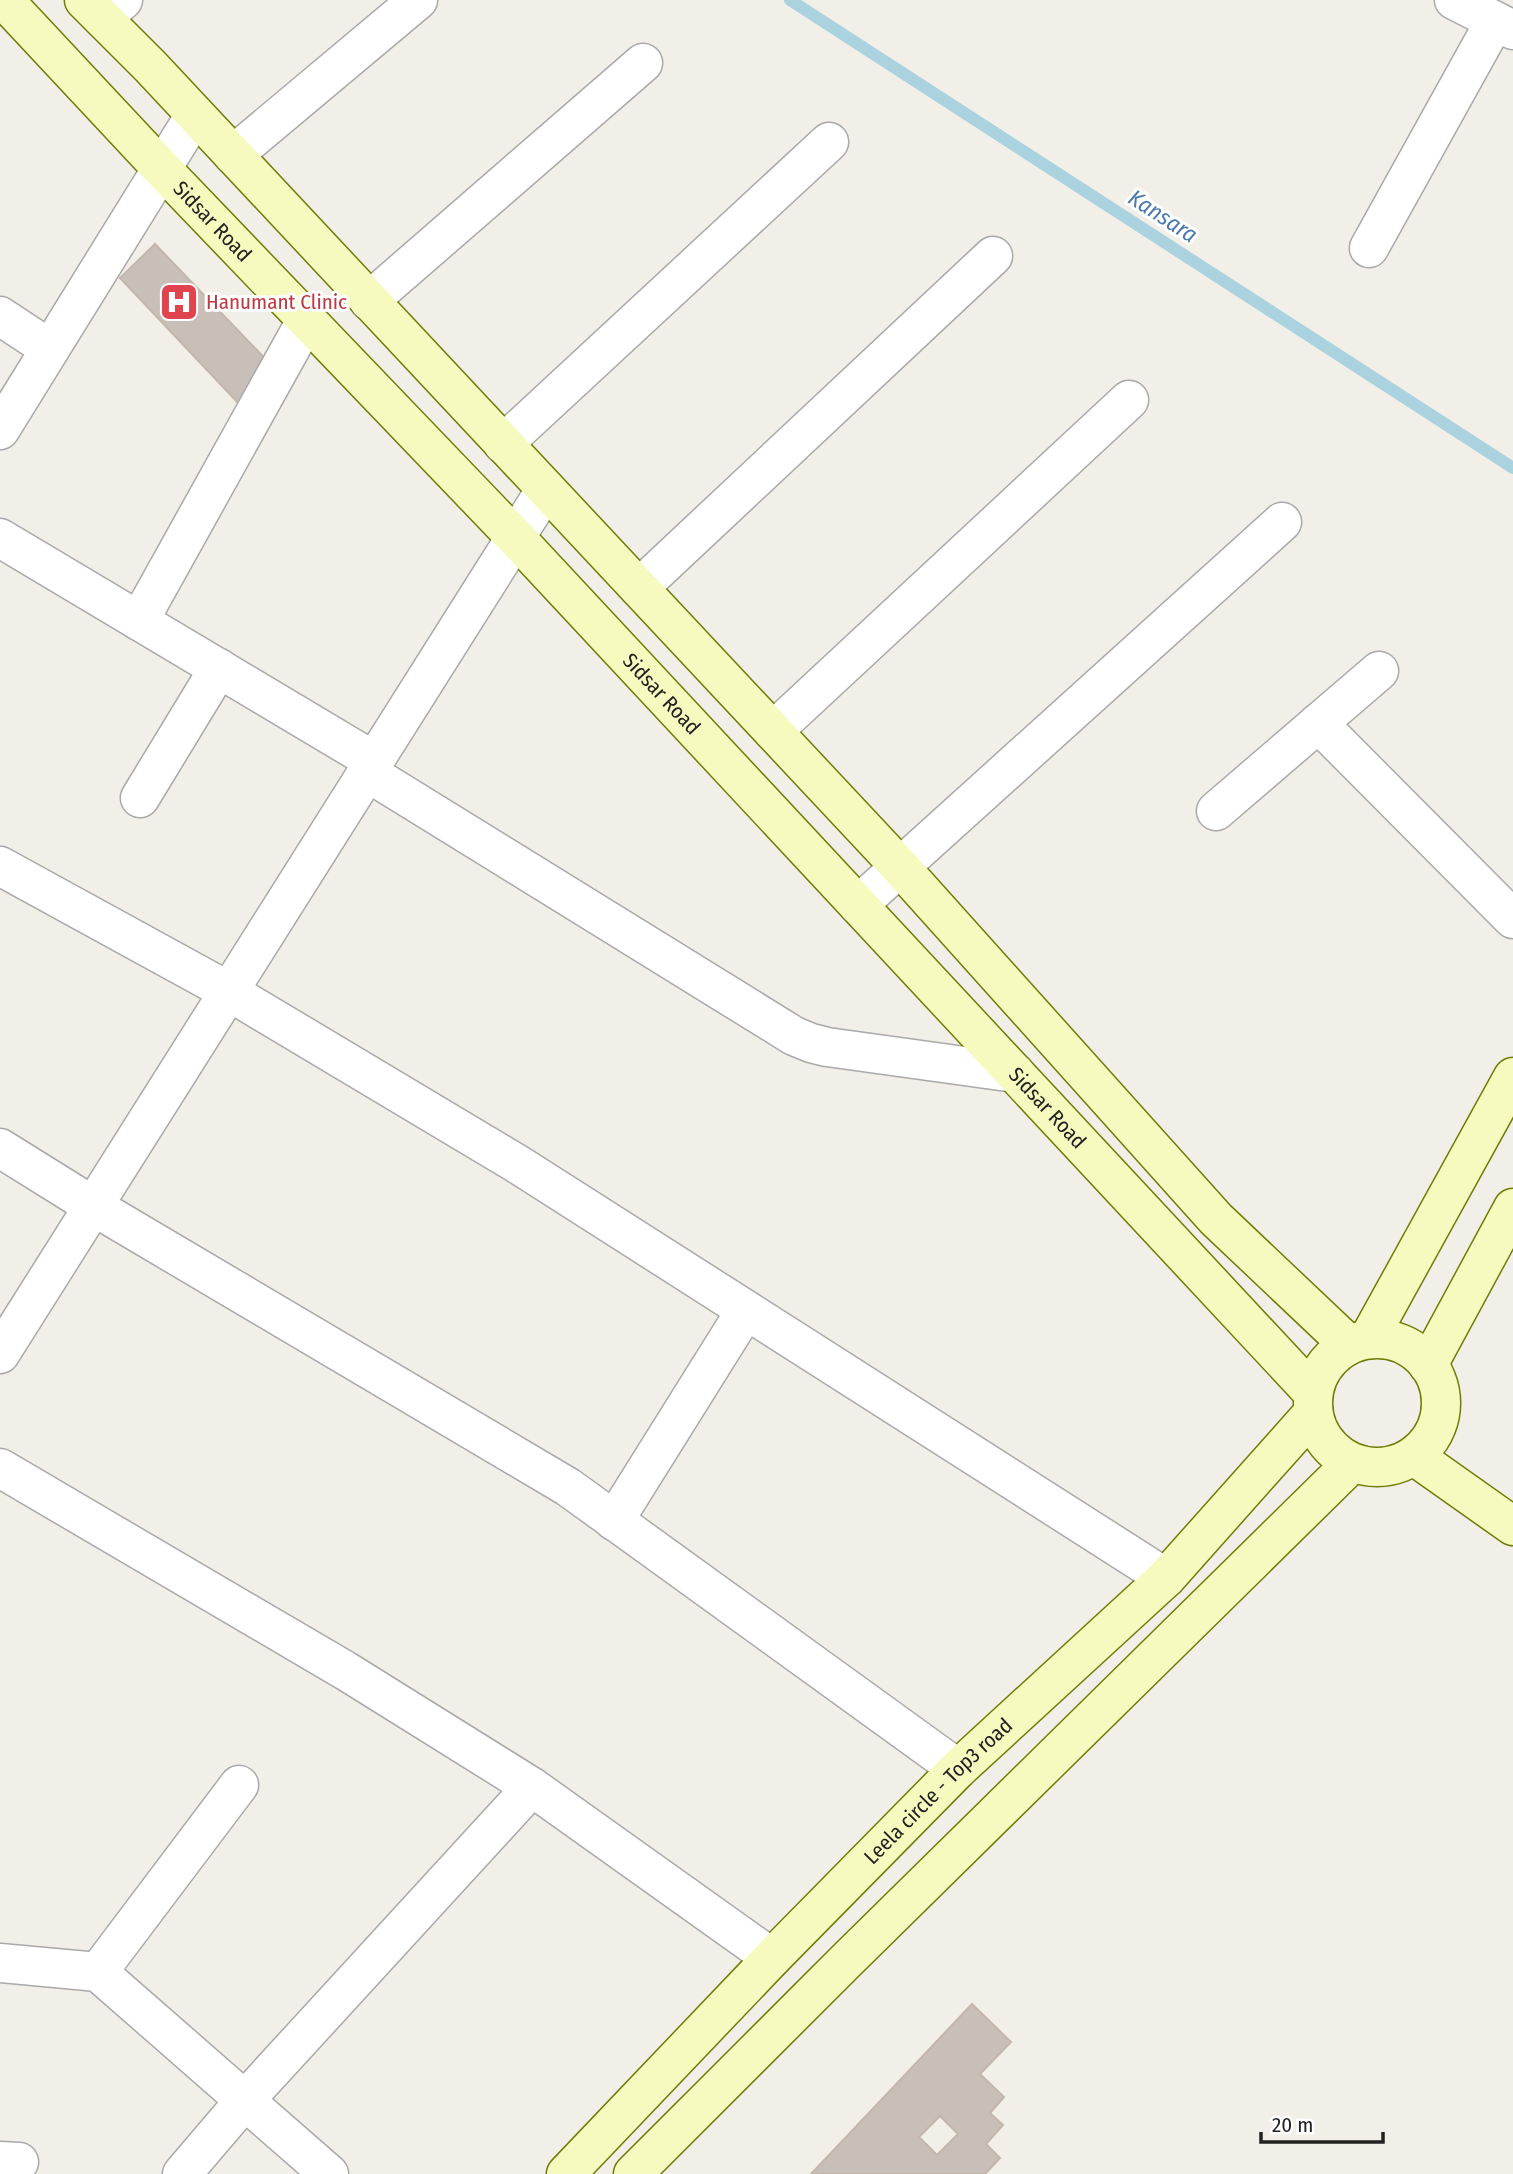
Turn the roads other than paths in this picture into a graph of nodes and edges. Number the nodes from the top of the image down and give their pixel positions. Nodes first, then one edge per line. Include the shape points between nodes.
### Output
1 (4, 0) edge
2 (418, 0) edge
3 (1454, 0) edge
4 (103, 6) edge
5 (1504, 25) edge
6 (643, 63) dead end
7 (195, 115) junction
8 (829, 142) dead end
9 (233, 155) junction
10 (162, 169) junction
11 (1369, 248) dead end
12 (993, 256) dead end
13 (369, 300) junction
14 (0, 316) edge
15 (307, 319) junction
16 (50, 349) junction
17 (1129, 400) dead end
18 (0, 429) edge
19 (503, 444) junction
20 (546, 489) junction
21 (1282, 522) dead end
22 (516, 537) junction
23 (0, 538) edge
24 (639, 588) junction
25 (139, 621) junction
26 (219, 668) junction
27 (1379, 671) dead end
28 (1318, 723) junction
29 (773, 731) junction
30 (370, 766) junction
31 (140, 799) dead end
32 (1216, 811) dead end
33 (0, 866) edge
34 (901, 868) junction
35 (858, 905) junction
36 (1513, 919) edge
37 (228, 991) junction
38 (1014, 1073) junction
39 (1513, 1077) edge
40 (0, 1148) edge
41 (93, 1206) junction
42 (1513, 1208) edge
43 (746, 1310) junction
44 (1359, 1342) junction
45 (0, 1354) edge
46 (1428, 1365) junction
47 (1313, 1403) junction
48 (1414, 1456) junction
49 (1352, 1463) junction
50 (0, 1468) edge
51 (614, 1521) junction
52 (1513, 1526) edge
53 (1166, 1578) junction
54 (958, 1769) junction
55 (239, 1785) dead end
56 (532, 1787) junction
57 (807, 1923) junction
58 (772, 1958) junction
59 (847, 1960) junction
60 (0, 1963) edge
61 (98, 1972) junction
62 (246, 2100) junction
63 (182, 2174) edge
64 (329, 2174) edge
65 (566, 2174) edge
66 (633, 2174) edge

1 - 10 main road, Sidsar Road
2 - 9 street
3 - 5 street
4 - 7 main road
5 - 11 street
6 - 13 street
7 - 9 main road
7 - 10 street
8 - 19 street
9 - 13 main road
10 - 15 main road, Sidsar Road
10 - 16 street
12 - 24 street
13 - 19 main road
14 - 16 street
15 - 22 main road, Sidsar Road
15 - 25 street
16 - 18 street
17 - 29 street
19 - 20 main road
20 - 22 street
20 - 24 main road
21 - 34 street
22 - 30 street
22 - 35 main road, Sidsar Road
23 - 25 street
24 - 29 main road
25 - 26 street
26 - 30 street
26 - 31 street
27 - 28 street
28 - 32 street
28 - 36 street
29 - 34 main road
30 - 37 street
30 - 38 street via 794,1036 827,1047
33 - 37 street
34 - 35 street
34 - 44 main road via 1216,1219
35 - 38 main road, Sidsar Road
37 - 41 street
37 - 43 street via 519,1165
38 - 47 main road, Sidsar Road
39 - 44 main road
40 - 41 street
41 - 45 street
41 - 51 street via 568,1488
42 - 46 main road
43 - 51 street
43 - 53 street
44 - 46 main road via 1396,1342 1408,1346
44 - 47 main road via 1331,1356 1319,1373
46 - 48 main road via 1442,1399 1439,1421 1430,1441
47 - 49 main road via 1320,1434 1334,1452
47 - 53 main road, Leela circle - Top3 road
48 - 49 main road via 1395,1466 1373,1469
48 - 52 main road
49 - 59 main road
50 - 56 street via 346,1671
51 - 54 street
53 - 54 main road, Leela circle - Top3 road
54 - 57 main road, Leela circle - Top3 road
55 - 61 street
56 - 58 street
56 - 62 street
57 - 58 main road, Leela circle - Top3 road
57 - 59 main road
58 - 65 main road, Leela circle - Top3 road
59 - 66 main road
60 - 61 street
61 - 62 street
62 - 63 street
62 - 64 street

